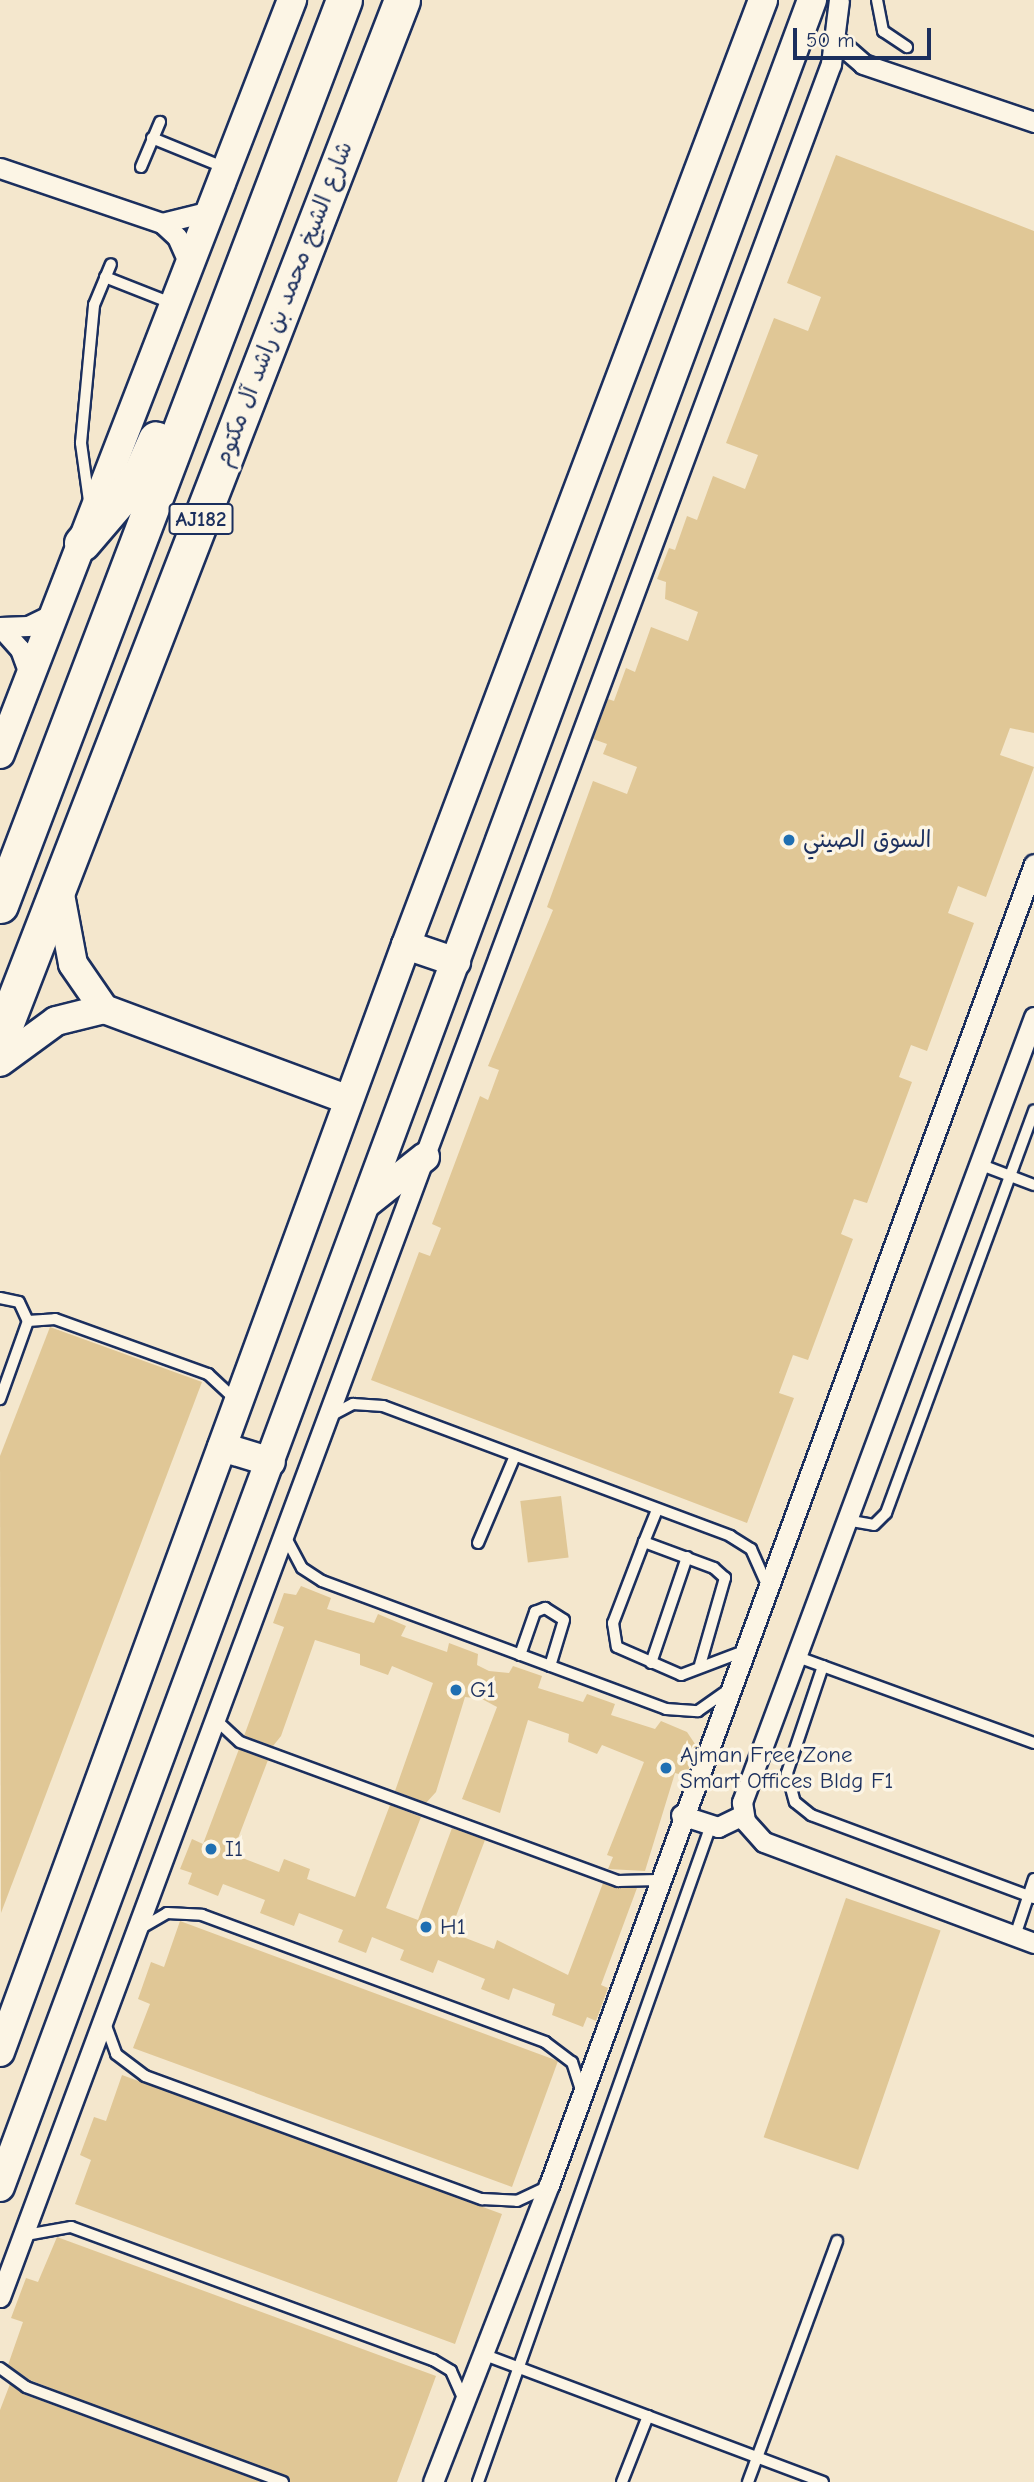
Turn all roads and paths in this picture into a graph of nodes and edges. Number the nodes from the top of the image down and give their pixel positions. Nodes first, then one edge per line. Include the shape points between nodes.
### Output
1 (292, 0) edge
2 (344, 0) edge
3 (402, 0) edge
4 (763, 0) edge
5 (812, 0) edge
6 (839, 0) edge
7 (877, 0) edge
8 (838, 42) junction
9 (907, 47) dead end
10 (160, 121) dead end
11 (1034, 122) edge
12 (152, 138) junction
13 (0, 167) edge
14 (141, 167) dead end
15 (227, 168) junction
16 (210, 211) junction
17 (162, 223) junction
18 (111, 264) dead end
19 (189, 264) junction
20 (105, 277) junction
21 (175, 305) junction
22 (207, 361) junction
23 (87, 531) junction
24 (53, 614) junction
25 (1, 627) edge
26 (30, 676) junction
27 (0, 754) edge
28 (1034, 864) edge
29 (59, 885) junction
30 (0, 905) edge
31 (406, 945) junction
32 (456, 962) junction
33 (104, 1009) junction
34 (1034, 1017) edge
35 (0, 1038) edge
36 (0, 1062) edge
37 (349, 1100) junction
38 (1034, 1110) edge
39 (425, 1157) junction
40 (979, 1164) junction
41 (1010, 1176) junction
42 (1034, 1185) edge
43 (367, 1203) junction
44 (0, 1298) edge
45 (28, 1321) junction
46 (0, 1399) edge
47 (237, 1405) junction
48 (327, 1420) junction
49 (222, 1447) junction
50 (515, 1456) junction
51 (271, 1462) junction
52 (657, 1509) junction
53 (845, 1520) junction
54 (285, 1536) junction
55 (644, 1542) junction
56 (478, 1543) dead end
57 (687, 1557) junction
58 (765, 1583) junction
59 (739, 1653) junction
60 (520, 1655) junction
61 (794, 1656) junction
62 (650, 1663) junction
63 (699, 1665) junction
64 (550, 1666) junction
65 (823, 1666) junction
66 (724, 1693) junction
67 (214, 1718) junction
68 (1034, 1743) edge
69 (681, 1815) junction
70 (743, 1815) junction
71 (710, 1825) junction
72 (1034, 1879) edge
73 (658, 1880) junction
74 (1031, 1897) edge
75 (137, 1932) junction
76 (1014, 1936) junction
77 (1034, 1943) edge
78 (104, 2018) junction
79 (0, 2052) edge
80 (582, 2094) junction
81 (549, 2185) junction
82 (0, 2187) edge
83 (23, 2237) junction
84 (838, 2241) dead end
85 (0, 2297) edge
86 (485, 2355) junction
87 (0, 2368) edge
88 (523, 2369) junction
89 (462, 2408) junction
90 (648, 2416) junction
91 (758, 2457) junction
92 (283, 2482) edge
93 (433, 2482) edge
94 (478, 2482) edge
95 (621, 2482) edge
96 (748, 2482) edge
97 (823, 2482) edge

1 - 15 street
2 - 22 highway, AJ182
3 - 29 highway, شارع الشيخ محمد بن راشد آل مكتوم / AJ182
4 - 31 street
5 - 32 street
6 - 8 street
7 - 9 lane via 883,31
8 - 11 street via 863,64
8 - 39 street
10 - 12 lane
12 - 14 lane
12 - 15 lane
13 - 17 street
15 - 16 street
16 - 17 street
16 - 19 street
17 - 19 street via 177,237
18 - 20 lane
19 - 21 street
20 - 21 lane
20 - 23 lane via 94,305 81,443
21 - 23 street
22 - 23 highway via 177,396 140,475
22 - 30 highway, AJ182
23 - 24 street
24 - 25 street
24 - 26 street
25 - 26 street via 20,649
26 - 27 street
28 - 58 street
29 - 33 street via 69,951
29 - 35 highway, شارع الشيخ محمد بن راشد آل مكتوم / AJ182
31 - 32 street
31 - 37 street
32 - 43 street
33 - 36 street via 56,1021
33 - 37 street
34 - 40 street
37 - 47 street
38 - 41 lane
39 - 43 street
39 - 48 street
40 - 41 lane
40 - 53 street
41 - 42 lane
41 - 53 lane via 886,1513 868,1526
43 - 51 street
44 - 45 lane via 19,1303
45 - 46 lane
45 - 47 lane via 55,1319 208,1374 226,1386
47 - 49 street
48 - 50 lane via 343,1407 373,1403
48 - 54 street
49 - 51 street
49 - 79 street
50 - 52 lane
50 - 56 lane
51 - 82 street
52 - 55 lane
52 - 58 lane via 741,1541 758,1559
53 - 61 street
54 - 60 lane via 302,1568 322,1581
54 - 67 street
55 - 57 lane
55 - 62 lane via 612,1635 622,1651
57 - 62 lane
57 - 63 lane via 719,1570 725,1584
58 - 59 street
59 - 63 lane
59 - 66 street
60 - 64 lane
60 - 64 lane via 535,1612 545,1608 564,1620
61 - 65 lane
61 - 70 street via 746,1784
62 - 63 lane via 681,1675
64 - 66 lane via 676,1712 708,1707
65 - 68 lane
65 - 74 lane via 787,1773 795,1802 811,1815
66 - 69 street
67 - 73 lane via 240,1742 592,1872 626,1883
67 - 75 street
69 - 71 street
69 - 73 street
70 - 71 street via 732,1824
70 - 76 street via 756,1836 772,1846
71 - 88 lane
72 - 74 lane
73 - 80 street
74 - 76 lane
75 - 78 street
75 - 80 lane via 156,1917 178,1911 215,1920 555,2047 578,2072
76 - 77 street
78 - 81 lane via 116,2054 145,2076 482,2199 517,2201
78 - 83 street
80 - 81 street
81 - 86 street
83 - 85 street
83 - 89 lane via 46,2227 72,2227 433,2360 457,2379
84 - 91 lane
86 - 88 lane
86 - 89 street
87 - 92 lane via 26,2387
88 - 90 lane
88 - 94 lane
89 - 93 street
90 - 91 lane
90 - 95 lane
91 - 96 lane
91 - 97 lane

